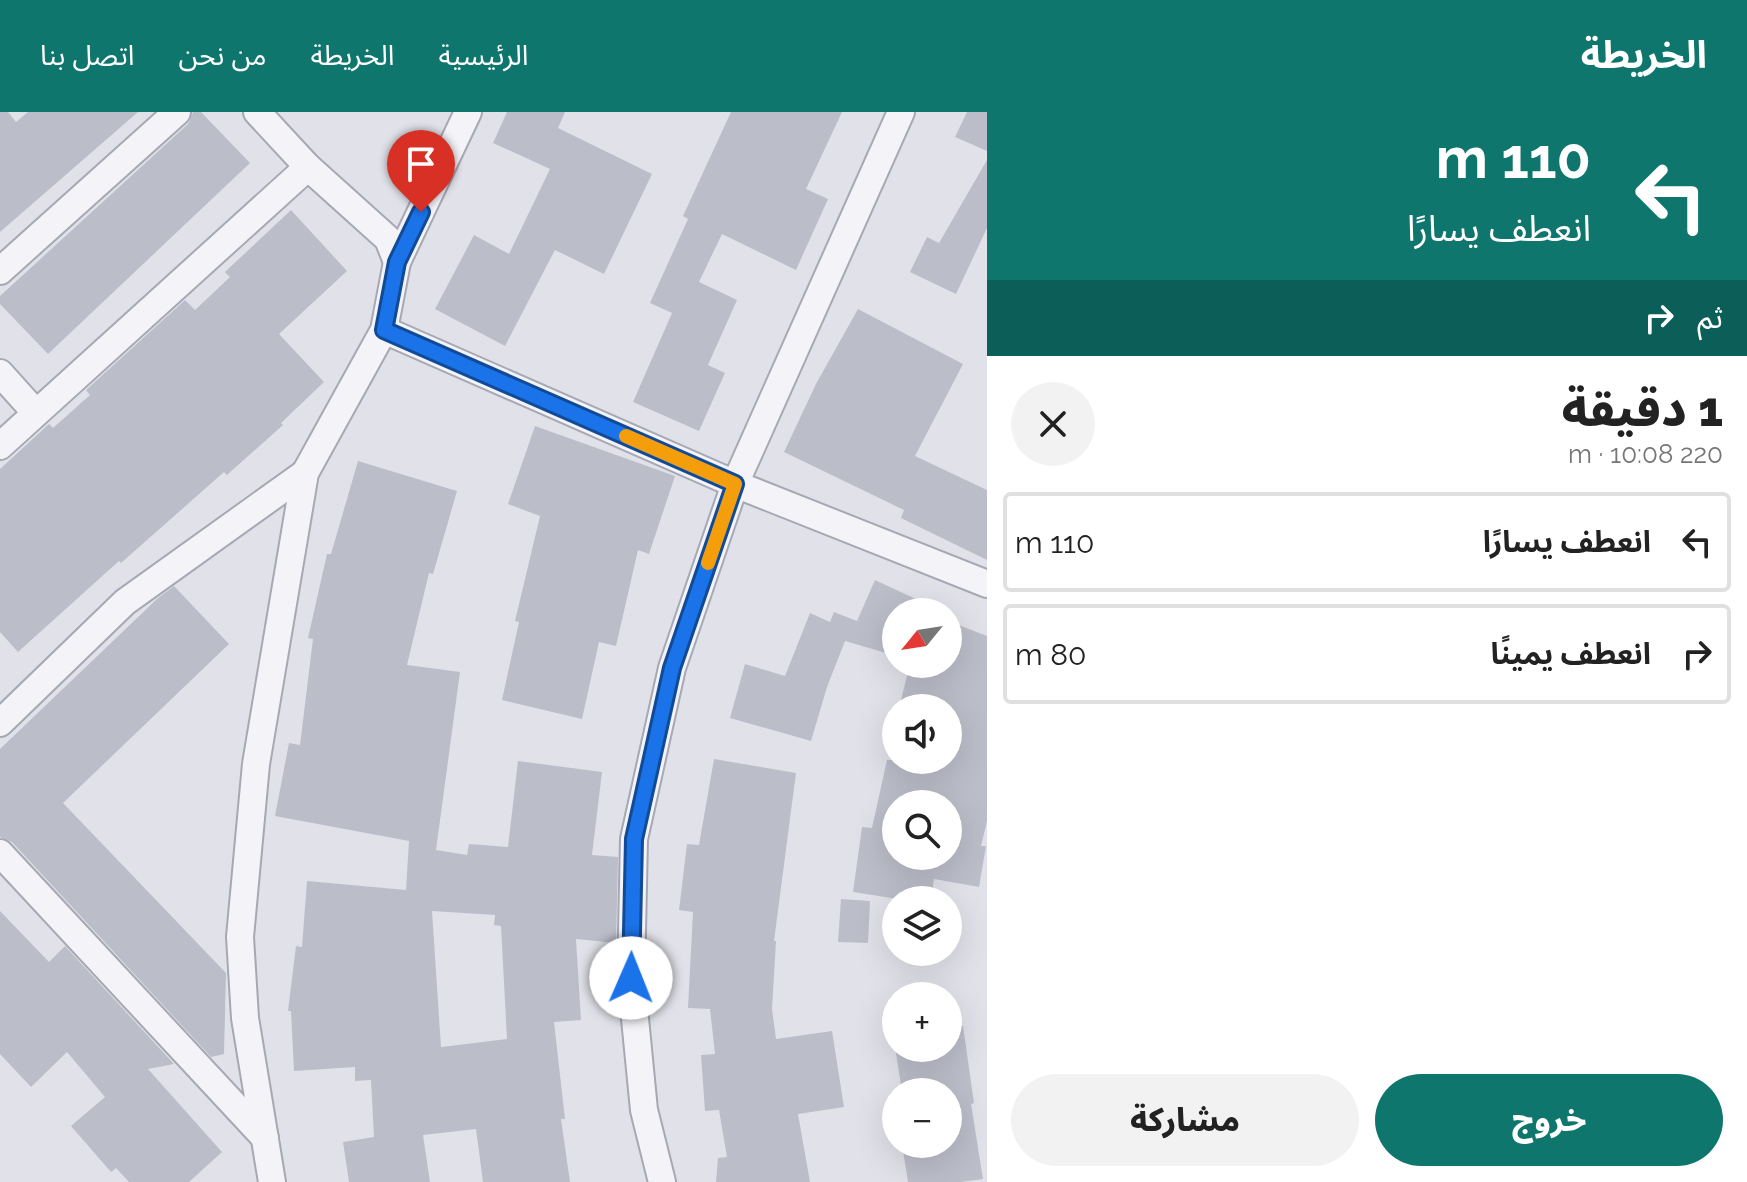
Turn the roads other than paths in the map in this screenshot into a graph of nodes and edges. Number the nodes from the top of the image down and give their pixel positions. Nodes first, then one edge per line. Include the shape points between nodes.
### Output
1 (177, 112) edge
2 (257, 112) edge
3 (468, 112) edge
4 (901, 112) edge
5 (308, 167) junction
6 (397, 262) junction
7 (0, 271) edge
8 (384, 330) junction
9 (0, 373) edge
10 (36, 413) junction
11 (0, 446) edge
12 (305, 473) junction
13 (735, 484) junction
14 (987, 584) edge
15 (0, 723) edge
16 (0, 853) edge
17 (265, 1138) junction
18 (272, 1182) edge
19 (662, 1182) edge

1 - 7 street
2 - 5 street
3 - 6 street
4 - 13 street
5 - 6 street via 388,239
5 - 10 street
6 - 8 street
8 - 12 street
8 - 13 street
9 - 10 street
10 - 11 street
12 - 15 street via 125,602
12 - 17 street via 256,764 240,937 245,1018
13 - 14 street
13 - 19 street via 672,668 634,839 631,978 644,1110
16 - 17 street
17 - 18 street

